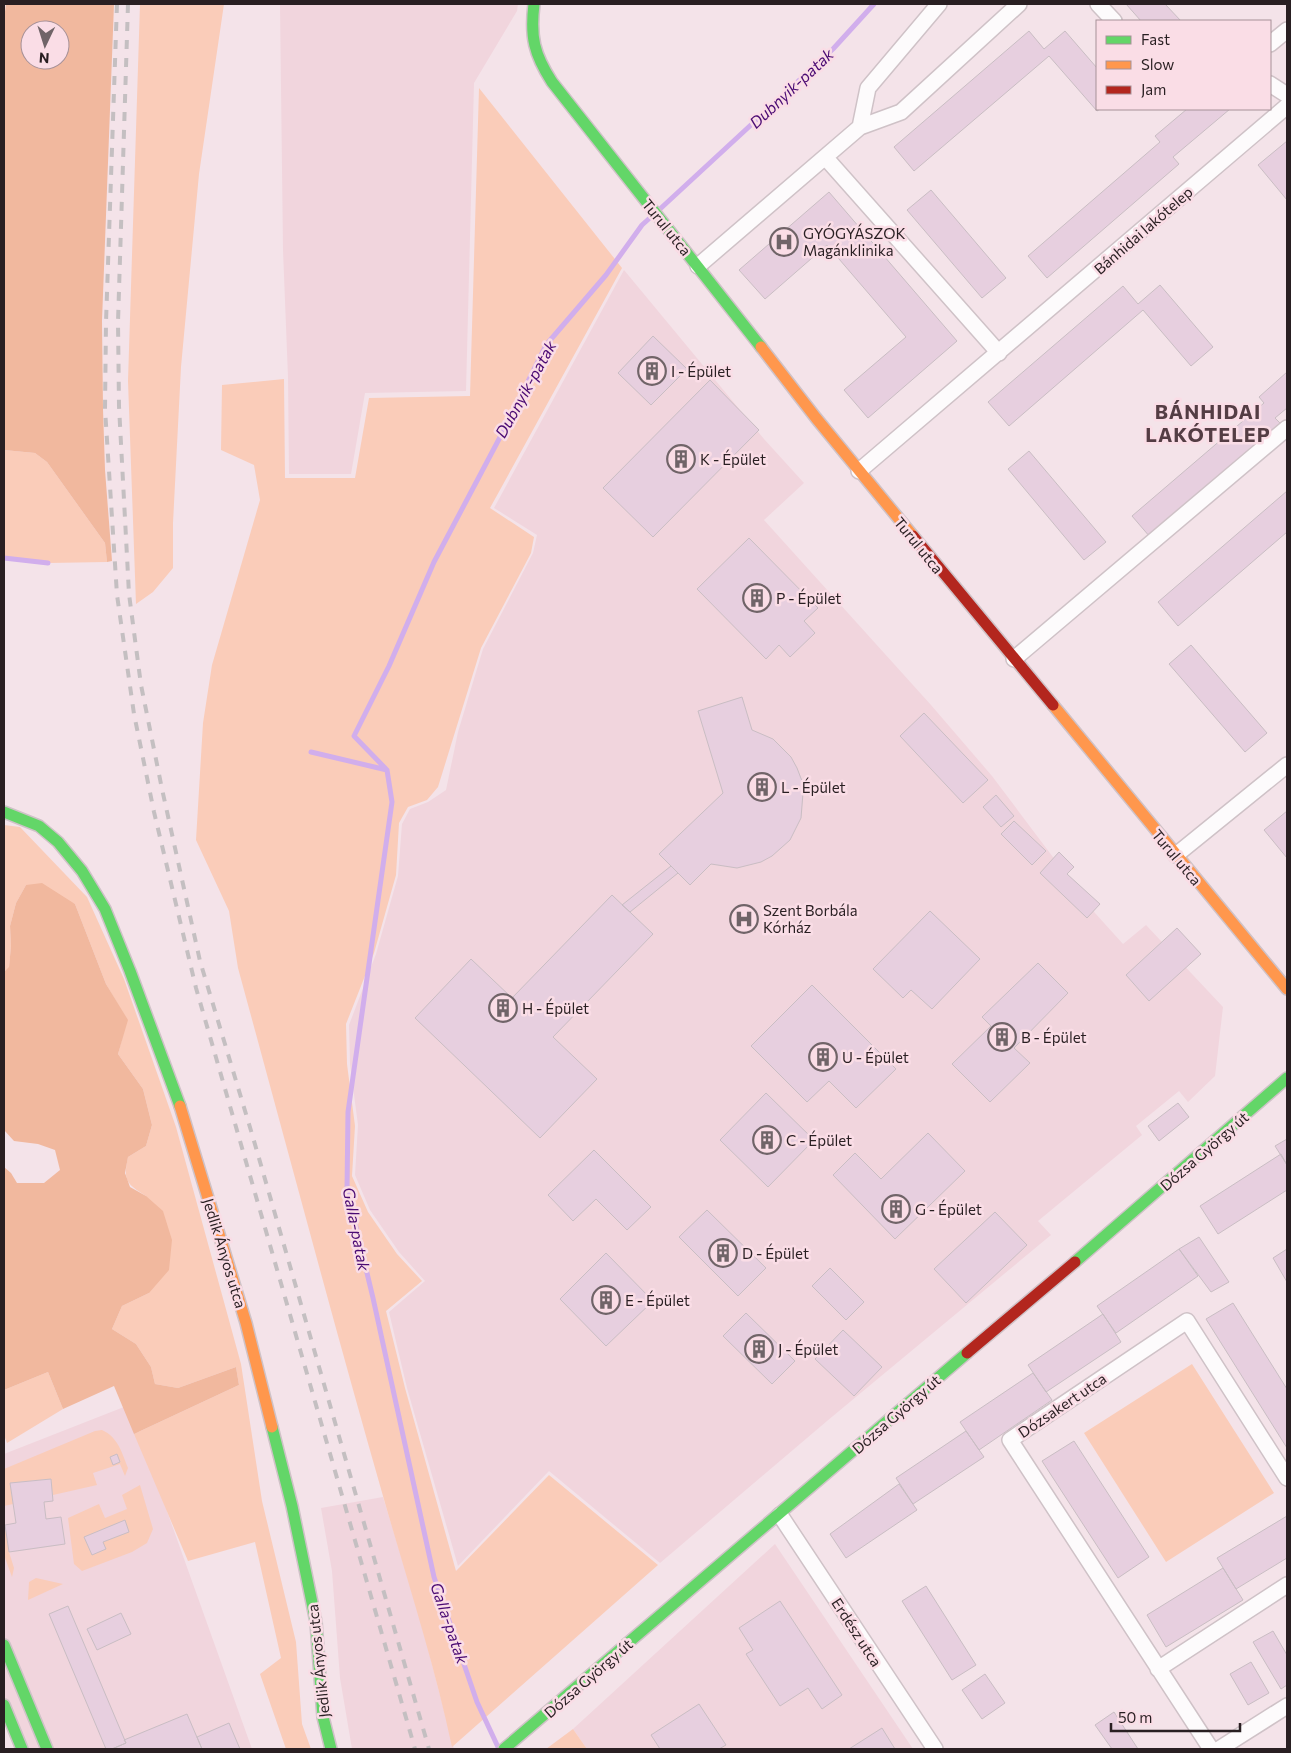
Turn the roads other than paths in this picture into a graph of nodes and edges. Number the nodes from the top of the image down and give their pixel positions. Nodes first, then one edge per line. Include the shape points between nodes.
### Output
1 (534, 4) edge
2 (939, 4) edge
3 (1018, 4) edge
4 (1098, 4) edge
5 (1113, 20) edge
6 (1287, 30) edge
7 (1271, 43) edge
8 (1271, 85) edge
9 (1287, 95) edge
10 (1287, 106) edge
11 (860, 127) junction
12 (825, 157) junction
13 (698, 266) junction
14 (999, 352) junction
15 (1287, 428) edge
16 (859, 471) junction
17 (1014, 659) junction
18 (1287, 765) edge
19 (4, 812) edge
20 (1176, 855) junction
21 (1287, 989) edge
22 (1287, 1078) edge
23 (1287, 1478) edge
24 (780, 1515) junction
25 (1287, 1585) edge
26 (4, 1644) edge
27 (1158, 1669) junction
28 (4, 1705) edge
29 (1287, 1706) edge
30 (22, 1749) edge
31 (48, 1749) edge
32 (331, 1749) edge
33 (504, 1749) edge
34 (935, 1749) edge
35 (1211, 1749) edge
36 (1219, 1749) edge

1 - 13 street, Turul utca via 531,24 534,48 543,70
2 - 11 street via 868,88
3 - 11 street via 900,112
4 - 5 street
6 - 7 street
8 - 9 street
10 - 14 street, Bánhidai lakótelep
11 - 12 street
12 - 13 street
12 - 14 street
13 - 16 street, Turul utca
14 - 16 street, Bánhidai lakótelep
15 - 17 street
16 - 17 street, Turul utca
17 - 20 street, Turul utca
18 - 20 street
19 - 32 street, Jedlik Ányos utca via 38,826 58,842 82,871 105,908 177,1097 246,1323 292,1506 316,1622 323,1717
20 - 21 street, Turul utca
22 - 24 street, Dózsa György út
23 - 27 street, Dózsakert utca via 1186,1321 1010,1440
24 - 33 street, Dózsa György út
24 - 34 street, Erdész utca
25 - 27 street
26 - 31 street
27 - 35 street, Dózsakert utca
28 - 30 street
29 - 36 street

